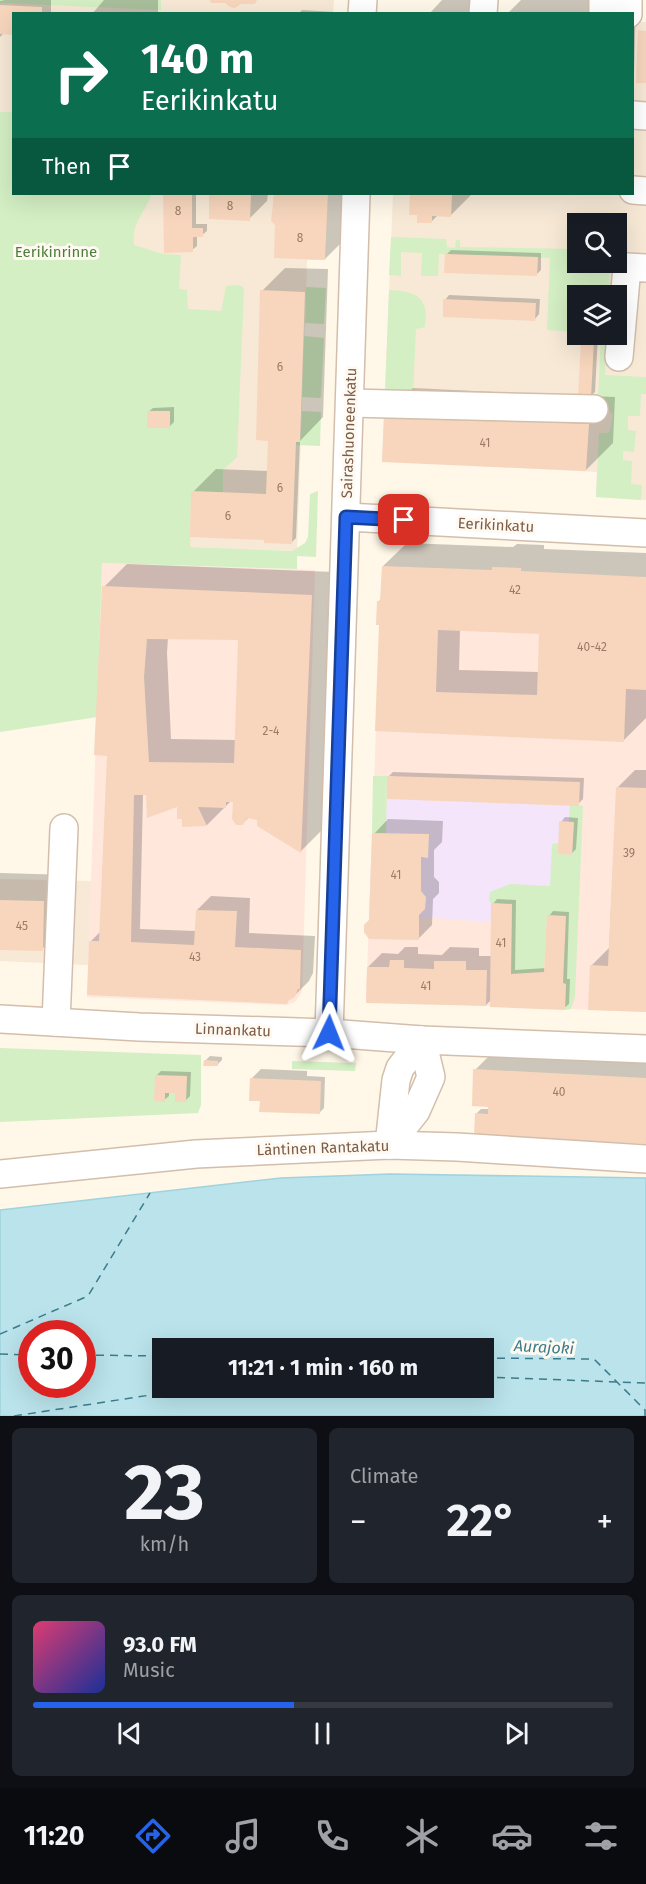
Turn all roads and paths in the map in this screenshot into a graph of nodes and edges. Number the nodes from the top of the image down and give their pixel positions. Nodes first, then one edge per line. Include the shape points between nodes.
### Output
1 (356, 195) edge
2 (646, 268) edge
3 (619, 357) dead end
4 (350, 403) junction
5 (594, 409) dead end
6 (346, 517) junction
7 (646, 533) edge
8 (64, 828) dead end
9 (0, 1019) edge
10 (57, 1022) junction
11 (329, 1033) junction
12 (422, 1040) junction
13 (646, 1049) edge
14 (389, 1145) junction
15 (646, 1159) edge
16 (0, 1174) edge

1 - 4 street, Sairashuoneenkatu
2 - 3 street via 627,267
4 - 5 street
4 - 6 street, Sairashuoneenkatu
6 - 7 street, Eerikinkatu
6 - 11 street, Sairashuoneenkatu
8 - 10 street
9 - 10 street, Linnankatu
10 - 11 street, Linnankatu
11 - 12 street, Linnankatu
12 - 13 street, Linnankatu
12 - 14 street via 399,1068
14 - 15 street, Läntinen Rantakatu
14 - 16 street, Läntinen Rantakatu via 196,1154

